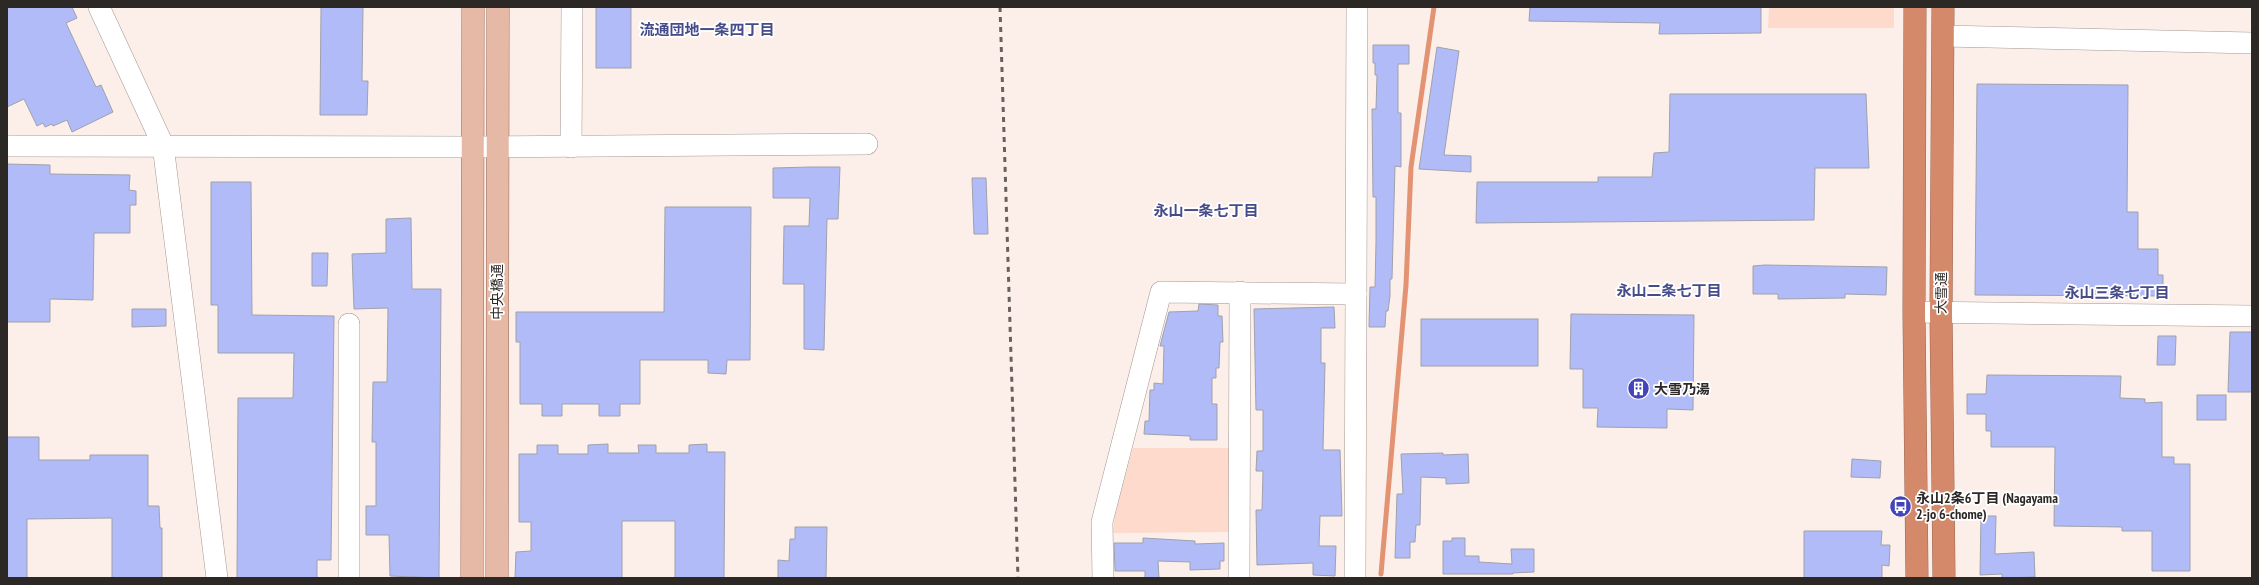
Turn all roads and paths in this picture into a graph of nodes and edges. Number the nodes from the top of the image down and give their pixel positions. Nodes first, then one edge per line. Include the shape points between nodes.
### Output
1 (99, 7) edge
2 (473, 7) edge
3 (498, 7) edge
4 (572, 7) edge
5 (1357, 7) edge
6 (1915, 7) edge
7 (1943, 7) edge
8 (1943, 36) junction
9 (2252, 43) edge
10 (867, 144) dead end
11 (7, 146) edge
12 (163, 146) junction
13 (472, 147) junction
14 (497, 147) junction
15 (571, 147) junction
16 (1240, 292) junction
17 (1356, 294) junction
18 (1914, 312) junction
19 (1940, 312) junction
20 (2252, 316) edge
21 (349, 324) dead end
22 (217, 578) edge
23 (349, 578) edge
24 (472, 578) edge
25 (496, 578) edge
26 (1103, 578) edge
27 (1239, 578) edge
28 (1355, 578) edge
29 (1917, 578) edge
30 (1944, 578) edge

1 - 12 street
2 - 13 main road, 中央橋通
3 - 14 main road, 中央橋通
4 - 15 street
5 - 17 street
6 - 18 highway, 大雪通
7 - 8 highway, 大雪通
8 - 9 street
8 - 19 highway, 大雪通
10 - 15 street
11 - 12 street
12 - 13 street
12 - 22 street
13 - 14 street
13 - 24 main road, 中央橋通
14 - 15 street
14 - 25 main road, 中央橋通
16 - 17 street
16 - 26 street via 1161,292 1102,522
16 - 27 street
17 - 28 street
18 - 19 street
18 - 29 highway, 大雪通
19 - 20 street
19 - 30 highway, 大雪通
21 - 23 street

